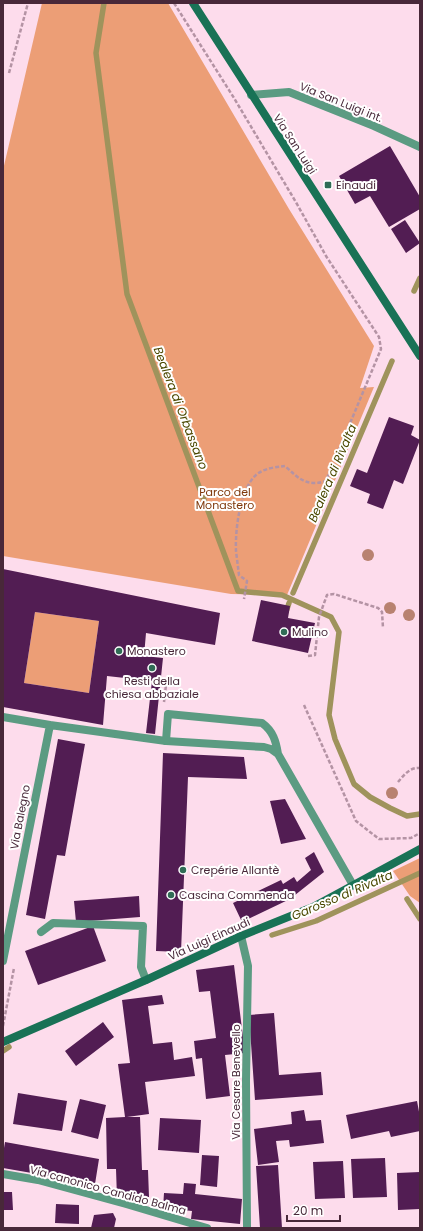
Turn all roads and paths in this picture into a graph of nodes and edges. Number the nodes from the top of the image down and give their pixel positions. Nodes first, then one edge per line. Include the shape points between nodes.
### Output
1 (28, 3) edge
2 (174, 3) edge
3 (193, 3) edge
4 (9, 73) dead end
5 (251, 95) junction
6 (420, 147) edge
7 (420, 356) edge
8 (244, 600) dead end
9 (383, 628) dead end
10 (308, 656) dead end
11 (304, 705) dead end
12 (3, 717) edge
13 (50, 725) junction
14 (166, 740) junction
15 (278, 754) junction
16 (420, 768) edge
17 (398, 782) dead end
18 (420, 833) edge
19 (420, 849) edge
20 (353, 885) junction
21 (41, 932) dead end
22 (241, 936) junction
23 (3, 961) edge
24 (146, 980) junction
25 (3, 1042) edge
26 (3, 1174) edge
27 (207, 1228) edge
28 (247, 1228) edge

1 - 4 path
2 - 8 path via 298,204 326,256 379,337 381,349 326,481 315,484 298,478 285,466 273,467 256,474 247,487 238,512 236,549 239,576 247,581
3 - 5 main road, Via San Luigi
5 - 6 street, Via San Luigi int. via 289,92
5 - 7 main road, Via San Luigi
9 - 10 path via 382,612 378,608 334,594 327,595 318,617 315,655
11 - 18 path via 356,821 379,839 411,838
12 - 13 street
13 - 14 street
13 - 23 street, Via Balegno
14 - 15 street via 264,747
14 - 15 street via 168,714 262,722 276,739
15 - 20 street
16 - 17 path via 416,767 405,773
19 - 20 main road, Via Luigi Einaudi
20 - 22 main road, Via Luigi Einaudi via 313,907
21 - 24 street via 53,923 143,926 141,967
22 - 24 main road, Via Luigi Einaudi
22 - 28 street, Via Cesare Benevello via 248,966
24 - 25 main road, Via Luigi Einaudi
26 - 27 street, Via canonico Candido Balma via 38,1180

